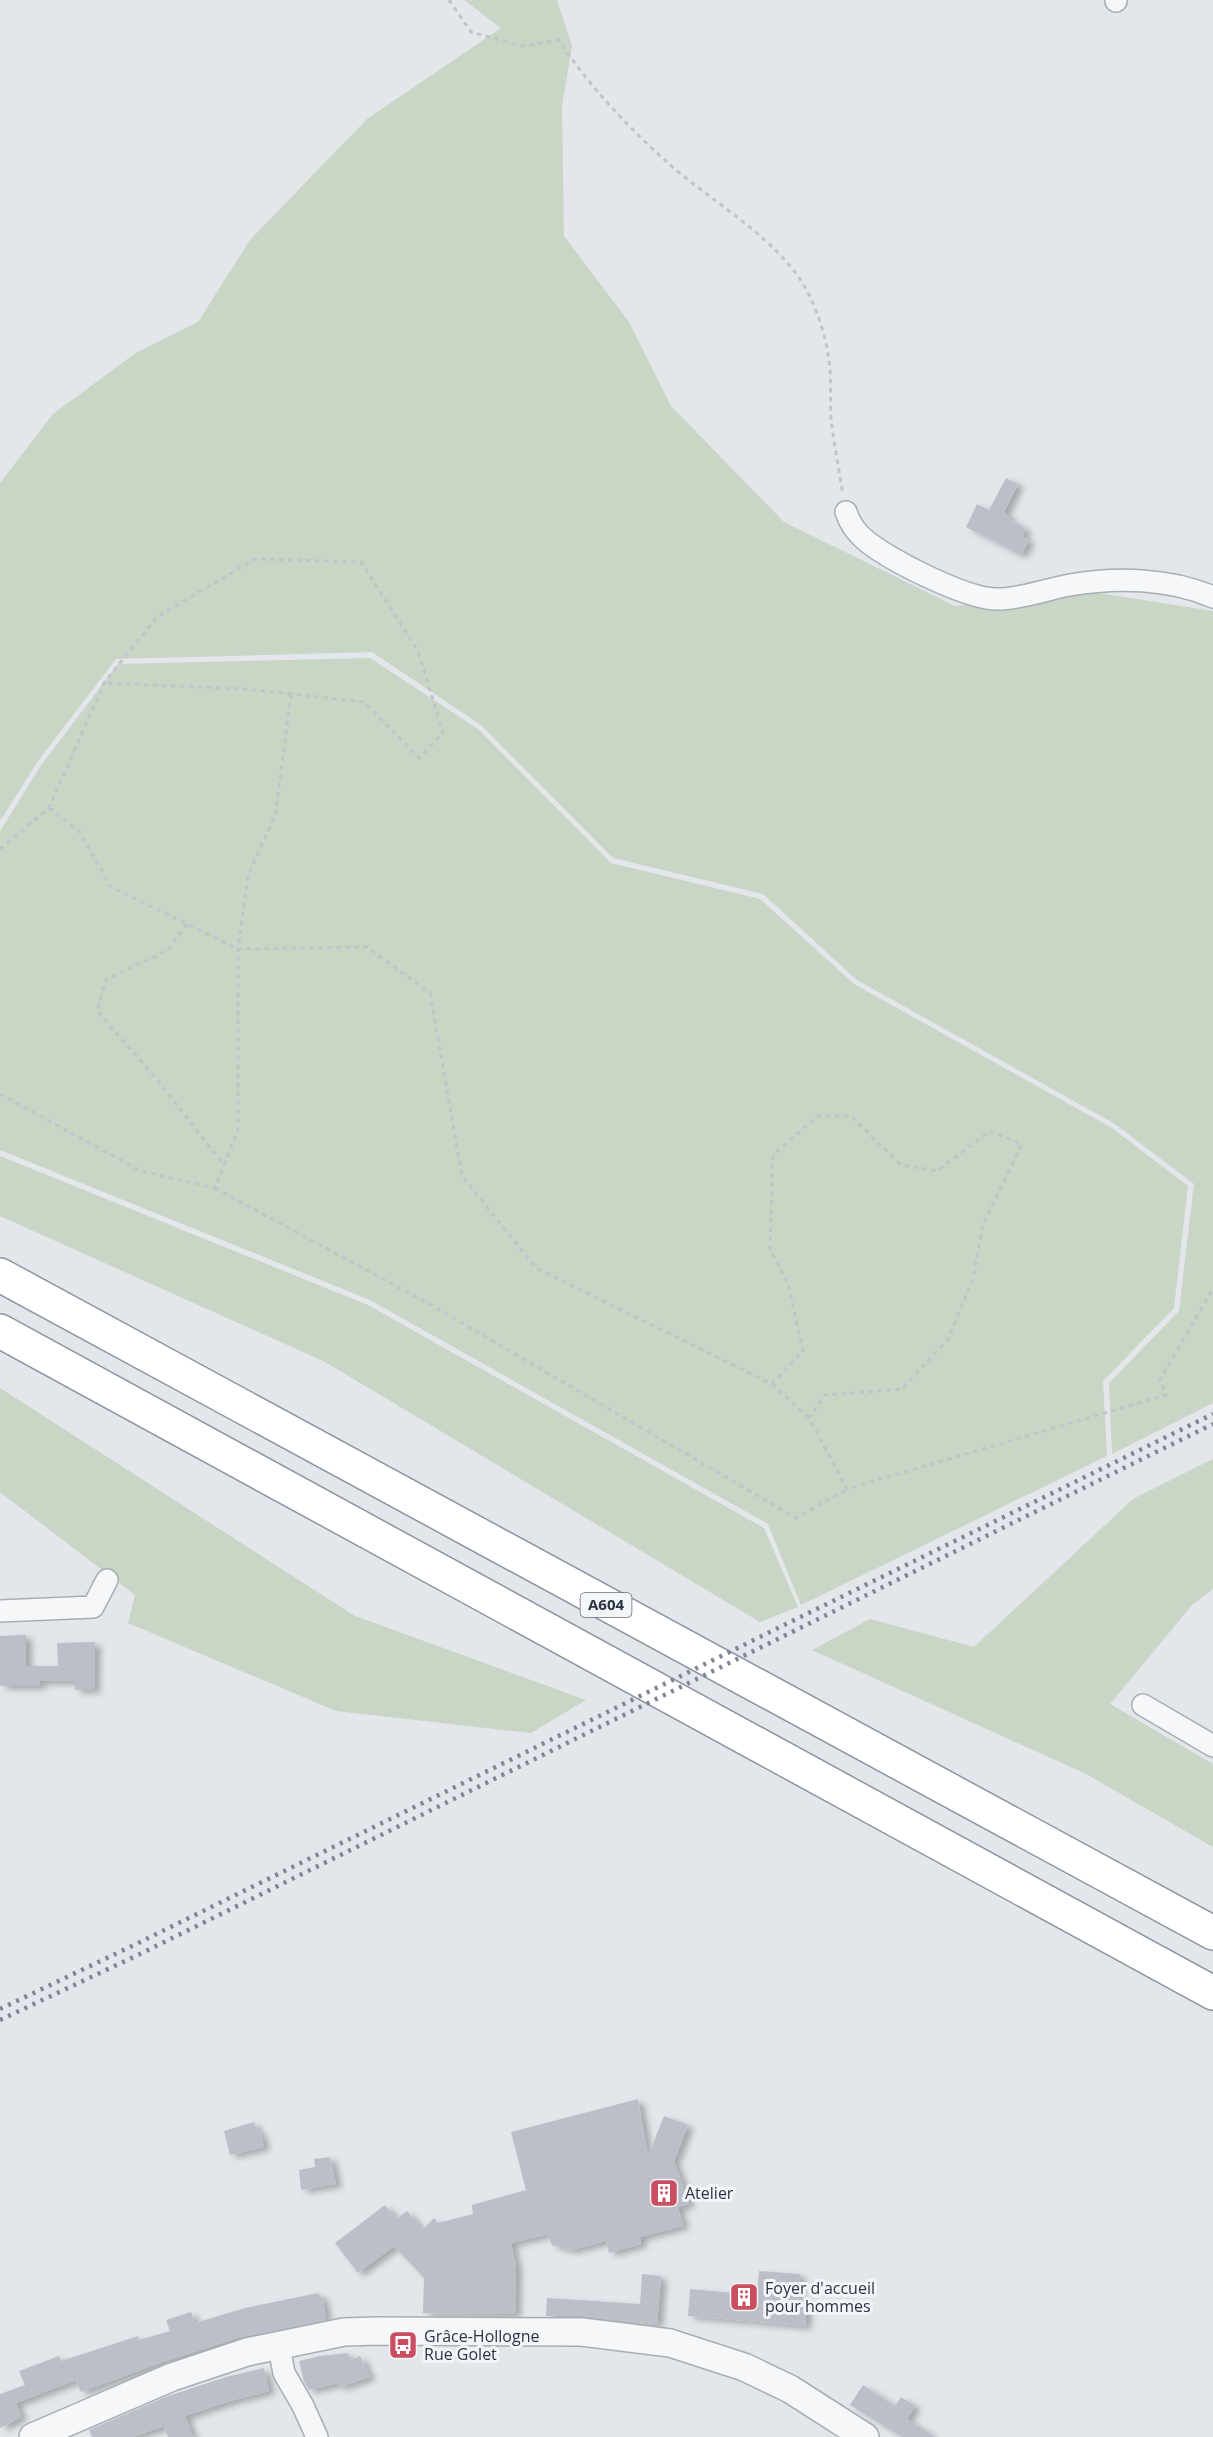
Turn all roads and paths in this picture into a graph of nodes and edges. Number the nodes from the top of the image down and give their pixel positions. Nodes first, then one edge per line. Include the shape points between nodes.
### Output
1 (449, 0) edge
2 (846, 512) joint
3 (1213, 597) edge
4 (104, 683) junction
5 (291, 694) junction
6 (48, 808) junction
7 (0, 849) edge
8 (187, 924) junction
9 (238, 949) junction
10 (0, 1094) edge
11 (224, 1165) junction
12 (215, 1188) junction
13 (0, 1275) edge
14 (1213, 1289) edge
15 (0, 1331) edge
16 (772, 1384) junction
17 (809, 1418) junction
18 (847, 1489) junction
19 (107, 1580) dead end
20 (0, 1611) edge
21 (1143, 1705) dead end
22 (1213, 1746) edge
23 (1213, 1933) edge
24 (1213, 1993) edge
25 (279, 2347) junction
26 (33, 2437) edge
27 (317, 2437) edge
28 (865, 2437) edge

1 - 2 path via 471,32 523,46 560,40 599,94 667,162 786,261 810,297 826,344 832,421
2 - 3 street via 861,537 906,567 975,594 997,599 1116,581 1156,582
4 - 5 path
4 - 5 path via 157,617 255,559 361,562 418,651 443,733 419,758 364,702
4 - 6 path
5 - 9 path via 275,816 248,875
6 - 7 path
6 - 8 path via 80,831 111,888
8 - 9 path
8 - 11 path via 168,950 106,980 97,1011
9 - 11 path via 238,1129
9 - 16 path via 367,947 430,993 462,1176 536,1268
10 - 12 path via 141,1171
11 - 12 path
12 - 18 path via 431,1305 796,1518
13 - 23 highway, A604
14 - 18 path via 1160,1379 1166,1395
15 - 24 highway
16 - 17 path
16 - 17 path via 803,1350 788,1284 770,1249 773,1155 818,1116 850,1116 901,1165 937,1171 990,1131 1022,1144 983,1224 973,1279 948,1339 902,1389 825,1395
17 - 18 path
19 - 20 street via 93,1607
21 - 22 street
25 - 26 street via 247,2352 172,2377
25 - 27 street via 285,2373
25 - 28 street via 344,2332 377,2331 582,2332 670,2343 744,2367 790,2389

